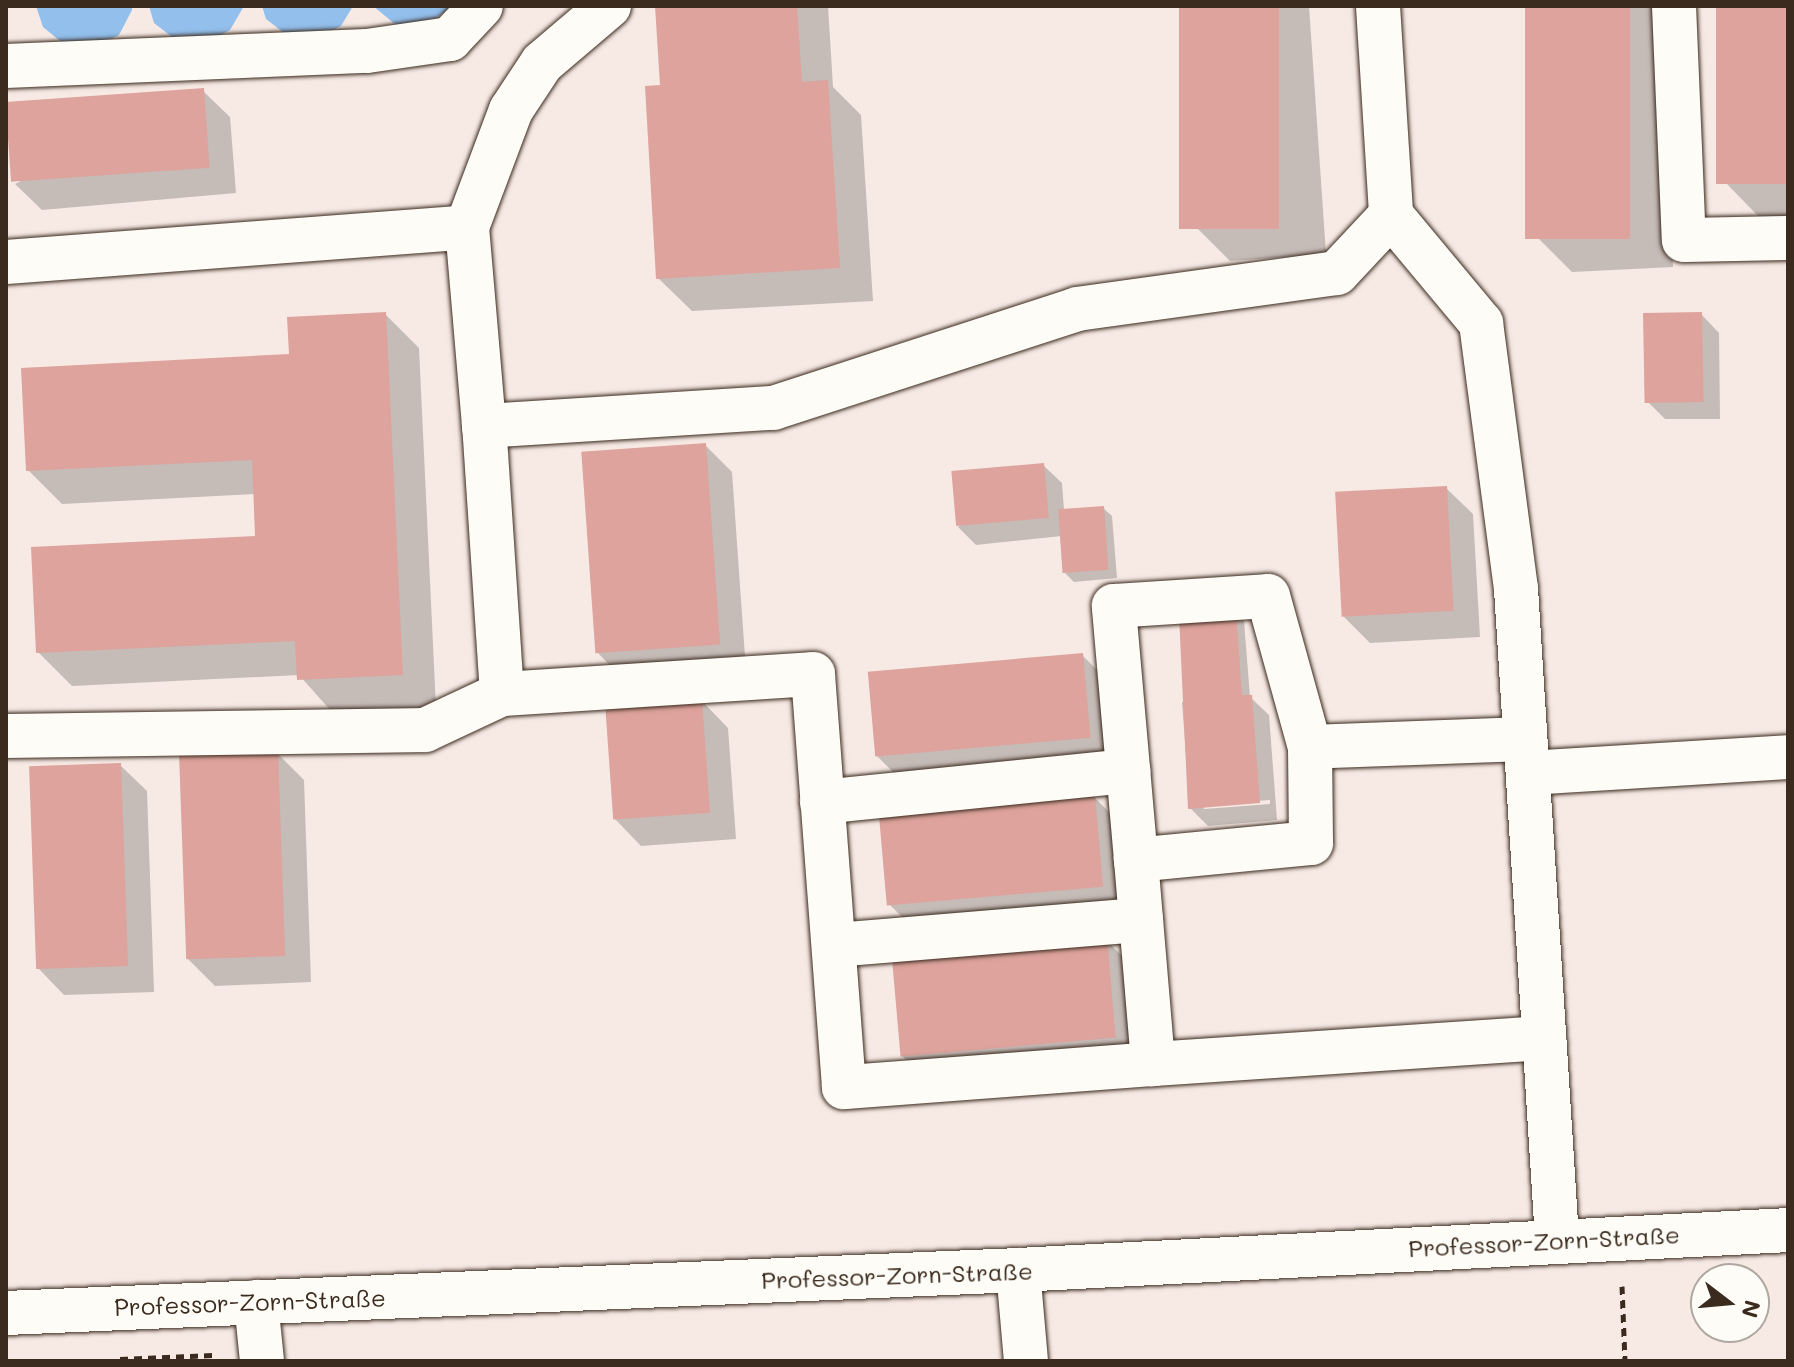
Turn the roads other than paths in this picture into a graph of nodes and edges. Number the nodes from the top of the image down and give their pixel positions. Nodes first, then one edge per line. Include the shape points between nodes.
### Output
1 (481, 6) edge
2 (609, 6) edge
3 (1378, 6) edge
4 (1674, 6) edge
5 (6, 66) edge
6 (1391, 215) junction
7 (467, 227) junction
8 (1788, 238) edge
9 (6, 262) edge
10 (484, 426) junction
11 (502, 694) junction
12 (6, 736) edge
13 (1310, 747) junction
14 (1526, 756) junction
15 (1788, 757) edge
16 (1128, 771) junction
17 (822, 802) junction
18 (1136, 860) junction
19 (1141, 920) junction
20 (834, 945) junction
21 (1544, 1038) junction
22 (1153, 1064) junction
23 (1788, 1230) edge
24 (1557, 1239) junction
25 (1018, 1270) junction
26 (256, 1302) junction
27 (6, 1313) edge
28 (262, 1361) edge
29 (1026, 1361) edge

1 - 5 street via 450,39 367,51
2 - 7 street via 542,63 511,110
3 - 6 street
4 - 8 street via 1684,240
6 - 10 street via 1337,273 1077,309 773,408
6 - 14 street via 1481,323 1516,589
7 - 9 street
7 - 10 street
10 - 11 street
11 - 12 street via 425,730
11 - 17 street via 813,674
13 - 14 street
13 - 16 street via 1268,596 1114,606
13 - 18 street via 1311,843
14 - 15 street
14 - 21 street
16 - 17 street
16 - 18 street
17 - 20 street
18 - 19 street
19 - 20 street
19 - 22 street
20 - 22 street via 844,1087
21 - 22 street
21 - 24 street
23 - 24 street, Professor-Zorn-Straße
24 - 25 street, Professor-Zorn-Straße
25 - 26 street, Professor-Zorn-Straße
25 - 29 street
26 - 27 street, Professor-Zorn-Straße
26 - 28 street

